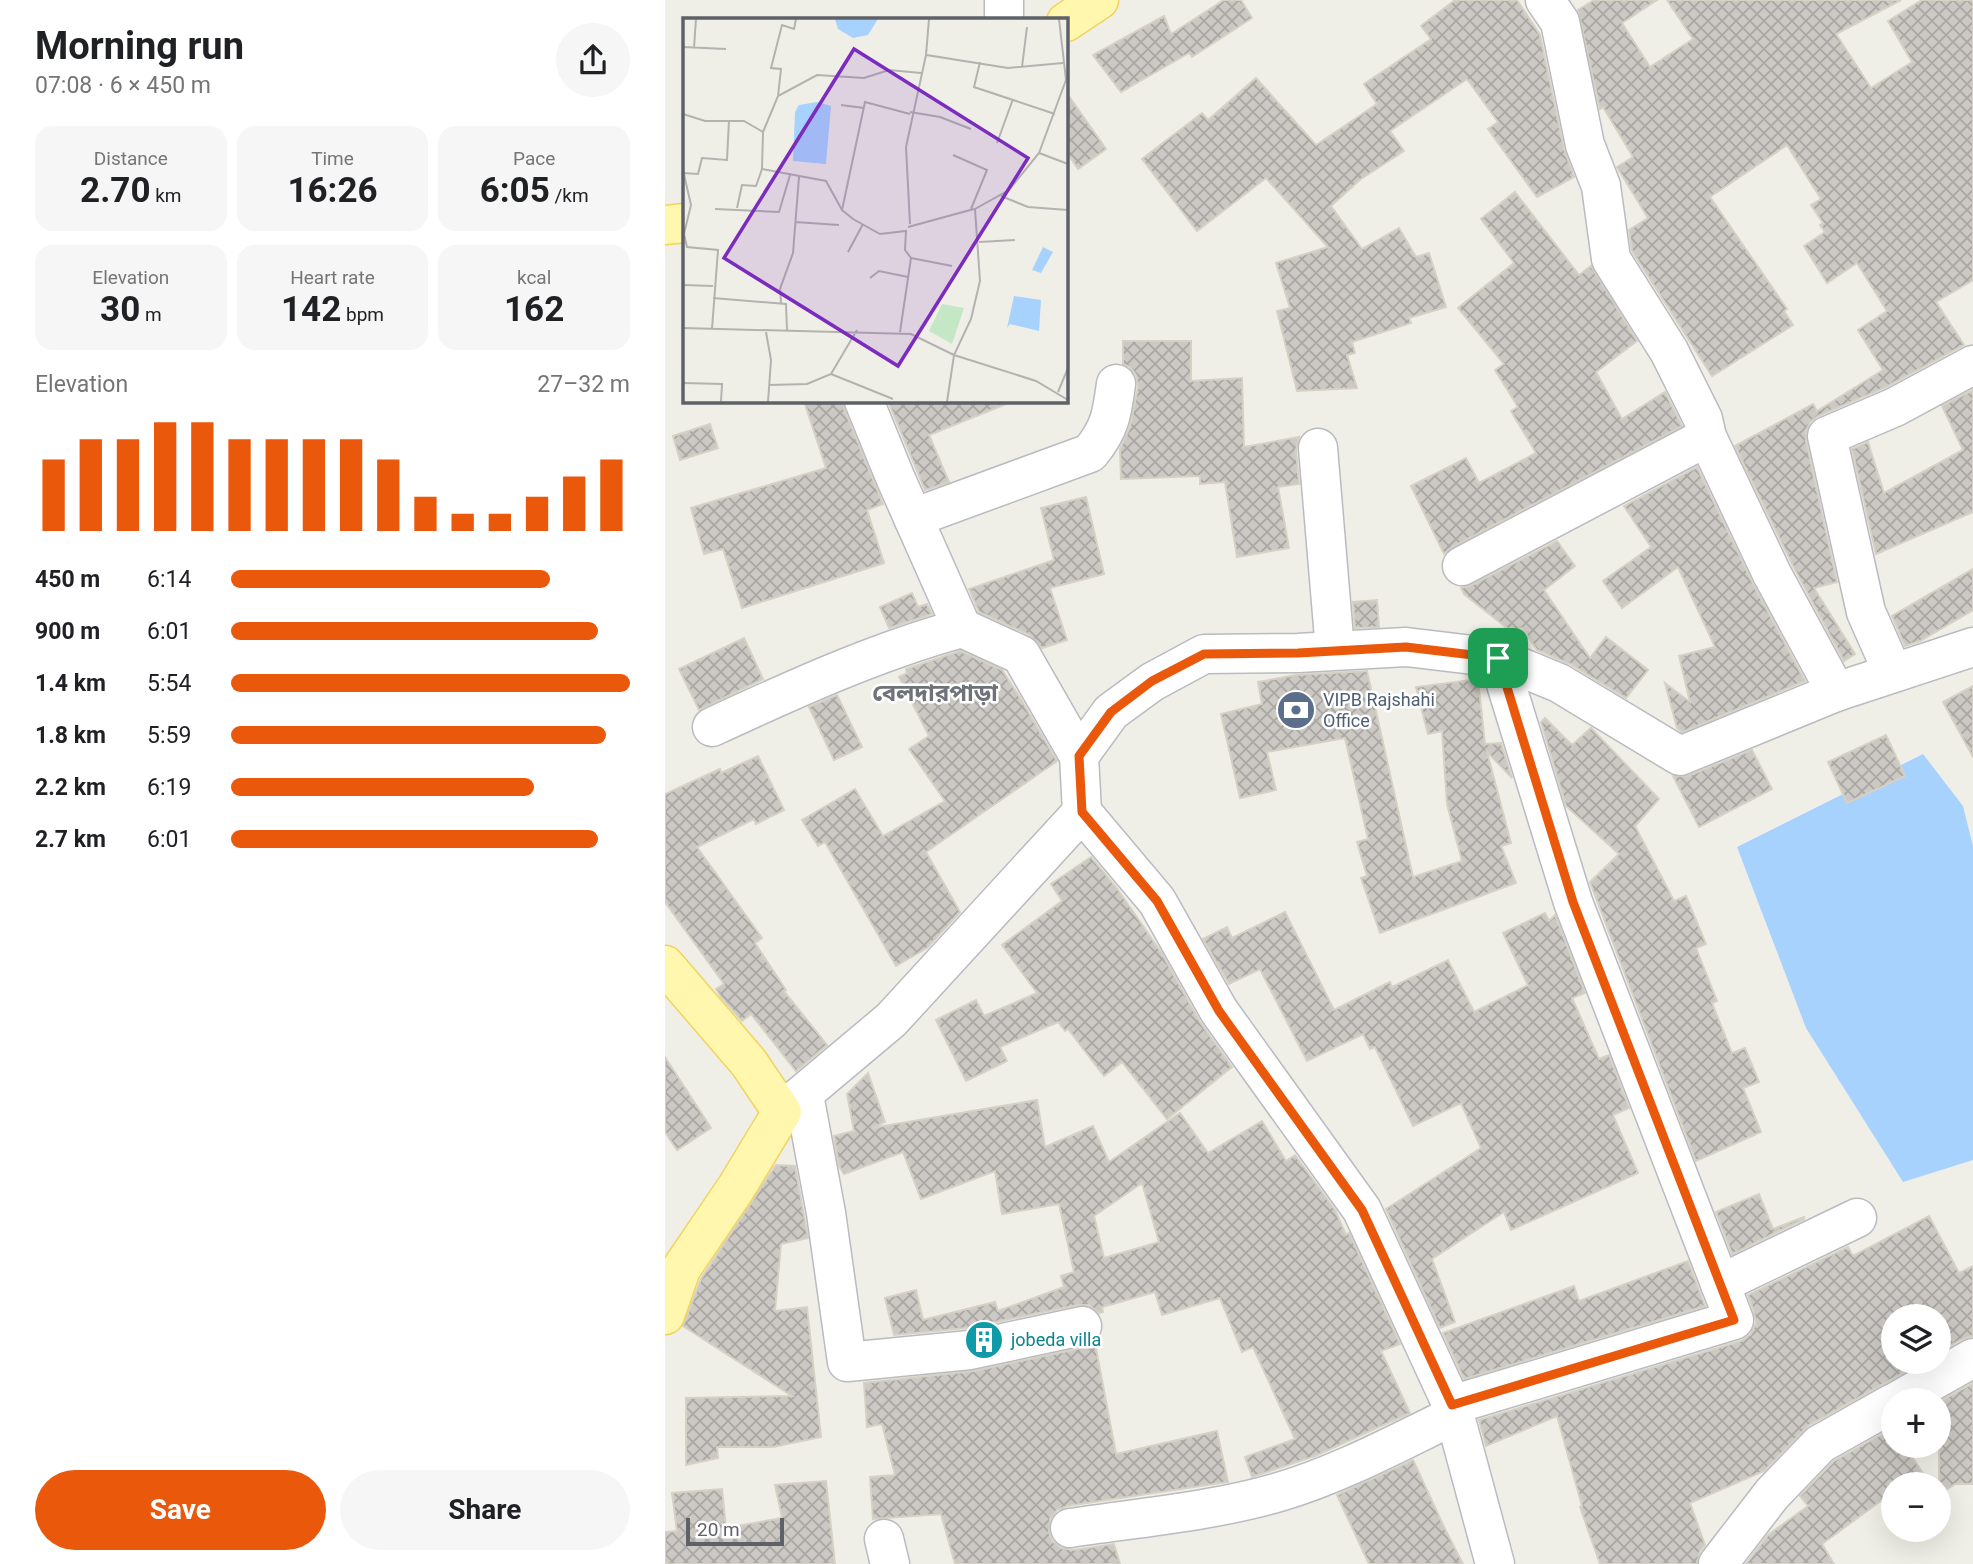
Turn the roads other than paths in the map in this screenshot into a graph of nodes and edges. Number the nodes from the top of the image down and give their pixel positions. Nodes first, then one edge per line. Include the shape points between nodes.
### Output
1 (1004, 0) edge
2 (1099, 0) edge
3 (1545, 0) edge
4 (1004, 18) edge
5 (1067, 21) edge
6 (683, 223) edge
7 (665, 225) edge
8 (1973, 365) edge
9 (1116, 384) dead end
10 (865, 402) edge
11 (1707, 437) junction
12 (1318, 448) dead end
13 (913, 519) junction
14 (1462, 566) dead end
15 (962, 628) junction
16 (1973, 647) edge
17 (1335, 650) junction
18 (1498, 658) junction
19 (1893, 673) junction
20 (1836, 692) junction
21 (712, 727) dead end
22 (1079, 756) junction
23 (1082, 812) junction
24 (665, 965) edge
25 (793, 1103) junction
26 (1857, 1219) dead end
27 (673, 1271) edge
28 (1720, 1284) junction
29 (665, 1315) edge
30 (1082, 1326) dead end
31 (1973, 1358) edge
32 (1920, 1388) edge
33 (1453, 1410) junction
34 (1881, 1410) edge
35 (1070, 1528) dead end
36 (1495, 1564) edge
37 (1718, 1564) edge

1 - 4 street
2 - 5 main road
3 - 11 street via 1560,22 1585,145 1601,186 1611,259 1669,351 1703,419
6 - 7 main road
8 - 19 street via 1895,407 1827,436 1866,612
9 - 13 street via 1112,418 1090,453
10 - 13 street
11 - 14 street
11 - 20 street via 1772,574
12 - 17 street
13 - 15 street
15 - 21 street via 825,674
15 - 22 street via 1021,655
16 - 19 street
17 - 18 street via 1406,647
17 - 22 street via 1204,654 1152,681 1111,712
18 - 20 street via 1559,683 1680,756
18 - 28 street via 1573,902
19 - 20 street
22 - 23 street
23 - 25 street via 891,1020
23 - 33 street via 1157,901 1219,1011 1362,1210
24 - 25 main road via 749,1063
25 - 27 main road
25 - 30 street via 826,1213 847,1362 970,1350
26 - 28 street
27 - 29 main road
28 - 33 street via 1734,1320
31 - 32 street
33 - 35 street via 1371,1456 1279,1492
33 - 36 street
34 - 37 street via 1820,1444 1772,1494

